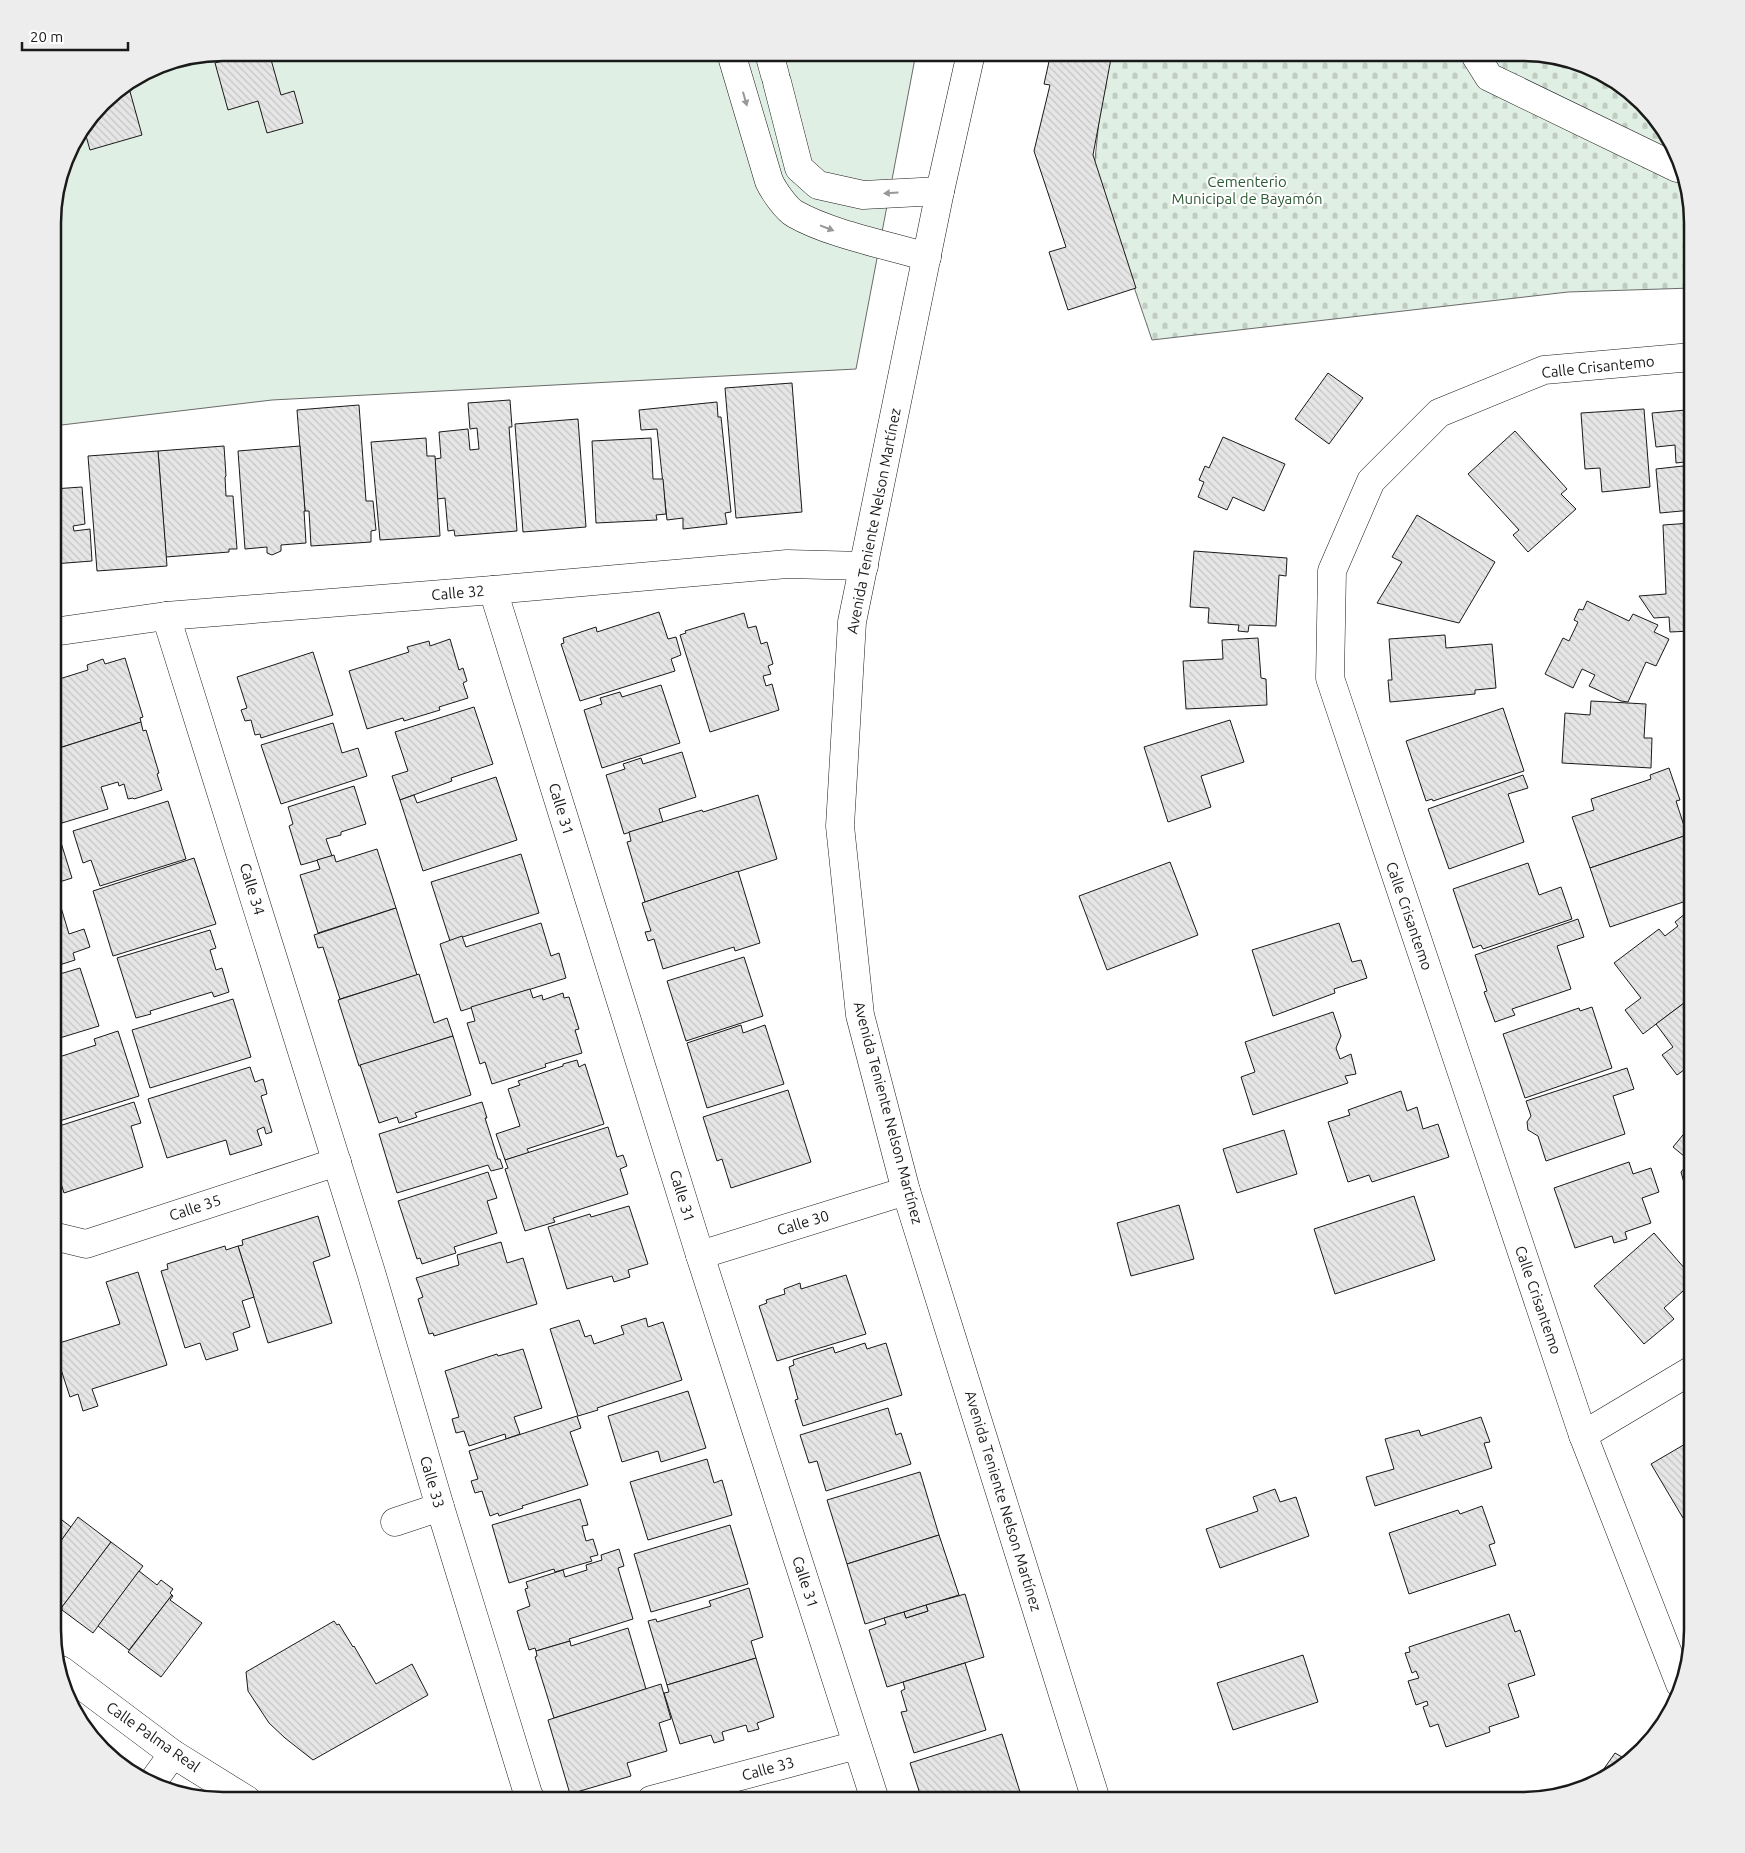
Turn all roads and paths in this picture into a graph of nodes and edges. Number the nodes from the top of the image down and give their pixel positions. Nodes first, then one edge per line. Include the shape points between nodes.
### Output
1 (734, 61) edge
2 (969, 62) edge
3 (1480, 62) edge
4 (774, 70) edge
5 (1671, 162) edge
6 (799, 168) junction
7 (773, 188) junction
8 (940, 191) junction
9 (927, 257) junction
10 (1684, 358) edge
11 (864, 566) junction
12 (493, 590) junction
13 (166, 616) junction
14 (62, 631) edge
15 (337, 1162) junction
16 (906, 1191) junction
17 (61, 1238) edge
18 (700, 1255) junction
19 (1684, 1375) edge
20 (1583, 1435) junction
21 (440, 1507) junction
22 (395, 1522) dead end
23 (68, 1675) edge
24 (1677, 1676) edge
25 (857, 1745) junction
26 (173, 1754) junction
27 (156, 1777) edge
28 (234, 1792) edge
29 (527, 1792) edge
30 (680, 1792) edge
31 (872, 1792) edge
32 (1094, 1792) edge

1 -> 7 street
2 - 8 street, Avenida Teniente Nelson Martínez
3 - 5 street via 1489,76
4 - 6 street
6 - 7 street
8 -> 6 street via 863,195 818,185
7 -> 9 street via 793,213 829,229
8 - 9 street, Avenida Teniente Nelson Martínez
9 - 11 street, Avenida Teniente Nelson Martínez
10 - 20 street, Calle Crisantemo via 1544,370 1438,414 1371,481 1332,571 1330,678
11 - 12 street, Calle 32 via 787,564
11 - 16 street, Avenida Teniente Nelson Martínez via 852,622 840,826 860,1015
12 - 13 street, Calle 32
12 - 18 street, Calle 31
13 - 14 street, Calle 32
13 - 15 street, Calle 34
15 - 17 street, Calle 35 via 86,1244
15 - 21 street, Calle 33
16 - 18 street, Calle 30
16 - 32 street, Avenida Teniente Nelson Martínez
18 - 25 street, Calle 31
19 - 20 street
20 - 24 street, Calle Crisantemo
21 - 22 street
21 - 29 street, Calle 33
23 - 26 street, Calle Palma Real
25 - 30 street, Calle 33
25 - 31 street, Calle 31
26 - 27 street
26 - 28 street, Calle Palma Real

